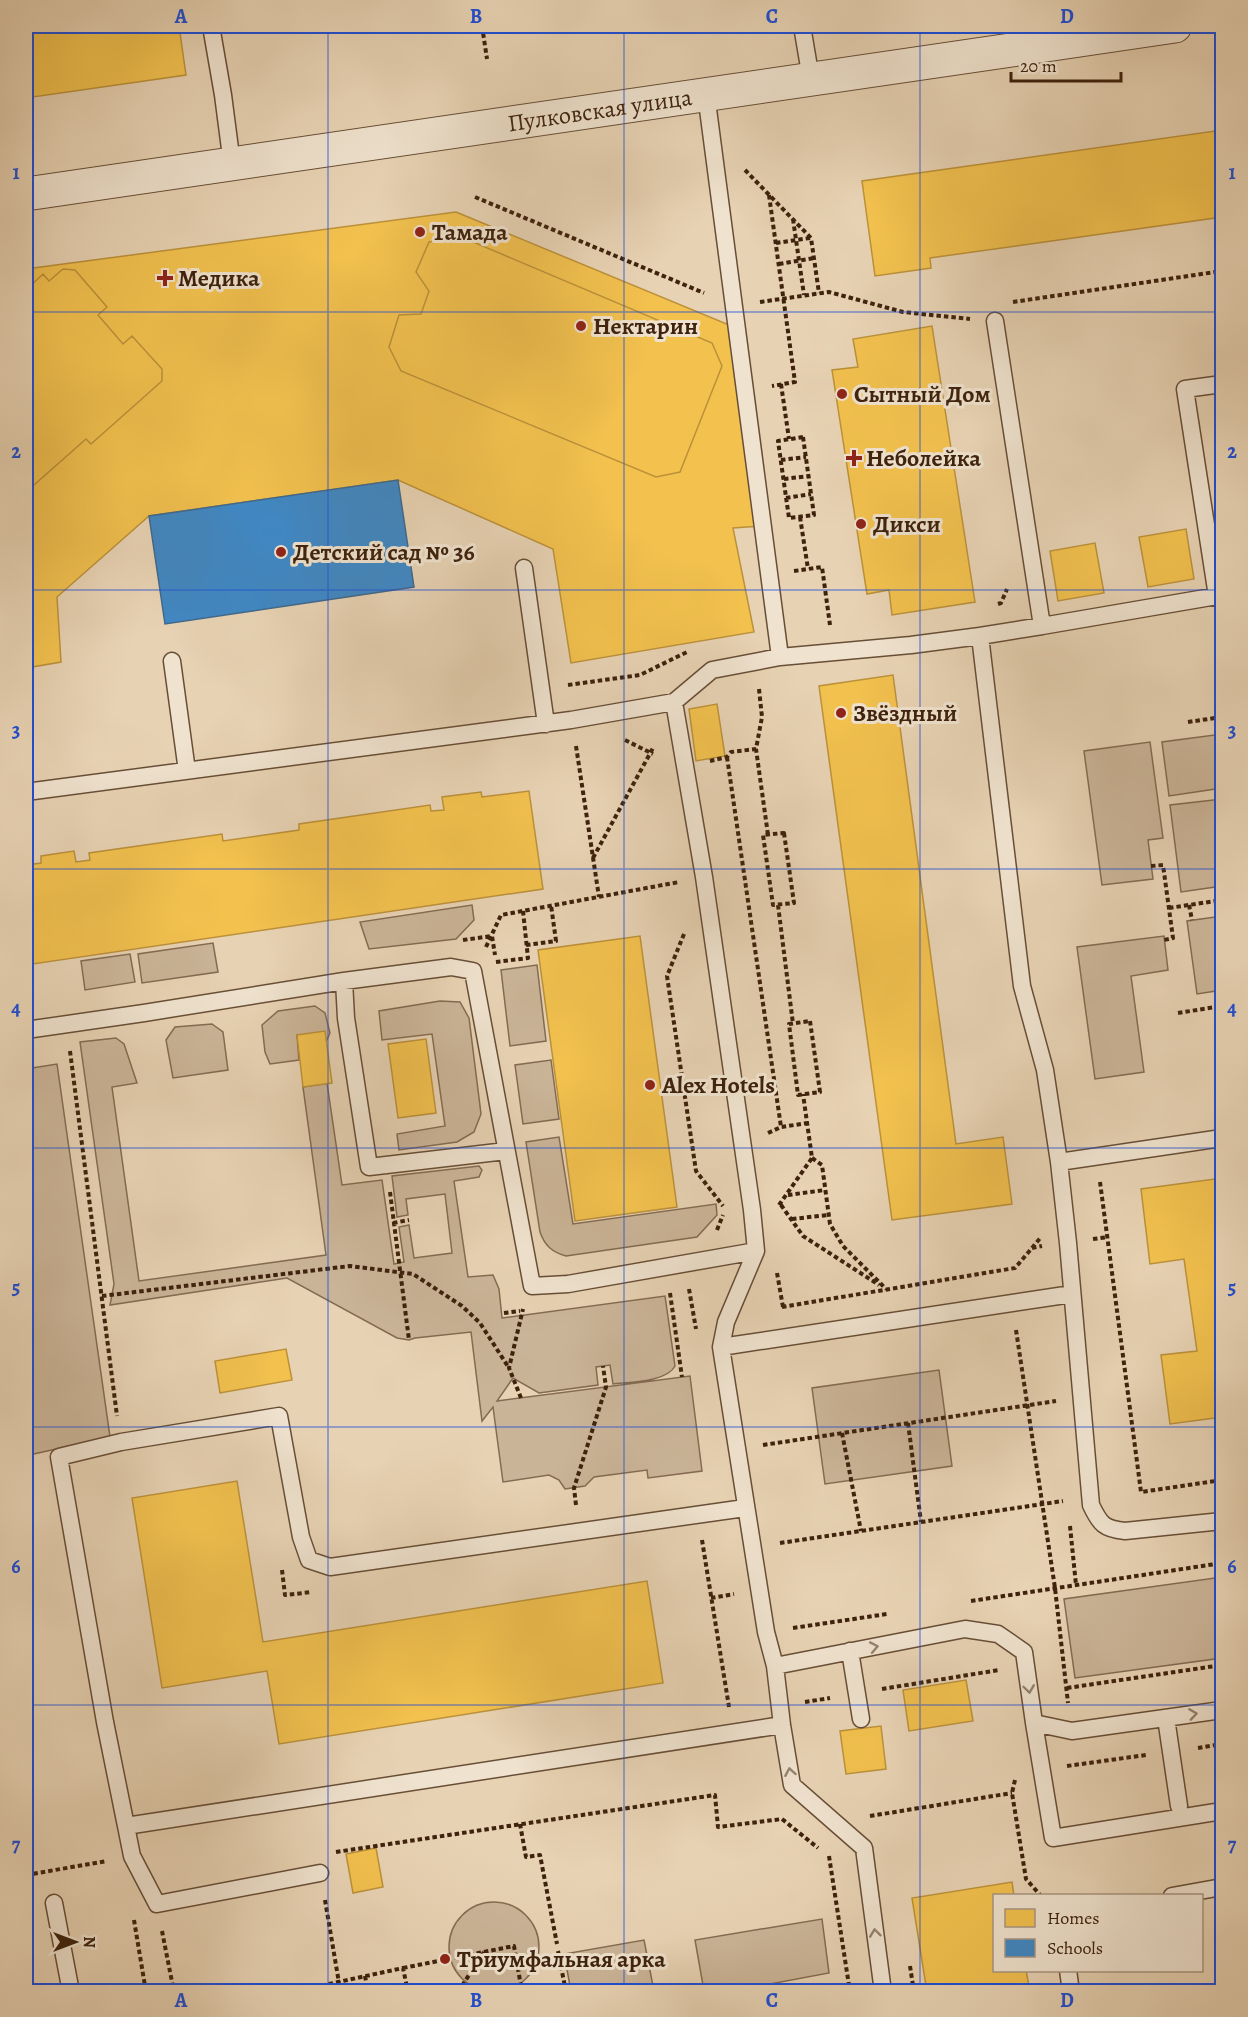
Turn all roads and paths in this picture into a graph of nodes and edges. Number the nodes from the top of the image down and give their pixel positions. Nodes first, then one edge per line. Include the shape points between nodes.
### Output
1 (211, 26) edge
2 (482, 26) edge
3 (802, 26) edge
4 (1175, 26) edge
5 (487, 59) dead end
6 (811, 79) junction
7 (706, 94) junction
8 (744, 161) dead end
9 (232, 164) junction
10 (26, 195) edge
11 (769, 195) junction
12 (475, 197) dead end
13 (793, 219) junction
14 (811, 238) junction
15 (796, 240) junction
16 (776, 243) junction
17 (814, 258) junction
18 (798, 261) junction
19 (779, 264) junction
20 (1222, 271) edge
21 (819, 293) junction
22 (804, 296) junction
23 (784, 298) junction
24 (1003, 304) dead end
25 (733, 306) junction
26 (968, 309) dead end
27 (965, 318) junction
28 (995, 321) joint
29 (967, 330) dead end
30 (795, 382) dead end
31 (781, 384) dead end
32 (1222, 384) edge
33 (789, 439) junction
34 (778, 441) dead end
35 (806, 457) junction
36 (780, 460) dead end
37 (809, 476) junction
38 (783, 479) dead end
39 (811, 494) junction
40 (786, 498) dead end
41 (800, 517) junction
42 (789, 518) dead end
43 (822, 567) dead end
44 (524, 568) dead end
45 (807, 569) dead end
46 (1006, 580) dead end
47 (1220, 598) edge
48 (990, 606) dead end
49 (1042, 626) junction
50 (980, 636) junction
51 (834, 652) junction
52 (780, 657) junction
53 (172, 661) dead end
54 (756, 661) junction
55 (712, 670) junction
56 (541, 689) junction
57 (674, 702) junction
58 (617, 712) junction
59 (1222, 717) edge
60 (572, 720) junction
61 (1188, 722) dead end
62 (546, 724) junction
63 (756, 749) junction
64 (651, 752) junction
65 (656, 757) dead end
66 (727, 757) junction
67 (686, 766) junction
68 (187, 771) junction
69 (26, 792) edge
70 (768, 835) junction
71 (593, 858) junction
72 (1152, 866) dead end
73 (676, 871) dead end
74 (704, 877) junction
75 (678, 882) junction
76 (680, 892) dead end
77 (599, 897) junction
78 (1222, 900) edge
79 (551, 905) junction
80 (778, 905) junction
81 (1189, 905) junction
82 (1169, 908) junction
83 (523, 911) junction
84 (1192, 920) dead end
85 (685, 931) dead end
86 (492, 936) junction
87 (1164, 940) dead end
88 (457, 941) dead end
89 (526, 945) junction
90 (496, 962) junction
91 (473, 971) junction
92 (498, 973) dead end
93 (344, 981) junction
94 (1222, 1006) edge
95 (1178, 1012) dead end
96 (66, 1024) junction
97 (794, 1024) junction
98 (26, 1030) edge
99 (803, 1094) junction
100 (781, 1127) dead end
101 (1222, 1138) edge
102 (506, 1151) junction
103 (812, 1158) junction
104 (1059, 1162) junction
105 (386, 1165) junction
106 (1100, 1179) dead end
107 (825, 1190) junction
108 (788, 1195) junction
109 (722, 1204) junction
110 (828, 1215) junction
111 (409, 1220) dead end
112 (792, 1220) junction
113 (393, 1222) junction
114 (1047, 1230) dead end
115 (715, 1233) dead end
116 (1108, 1237) junction
117 (1068, 1243) junction
118 (1032, 1248) junction
119 (755, 1249) junction
120 (400, 1272) junction
121 (532, 1286) junction
122 (679, 1287) dead end
123 (670, 1289) dead end
124 (887, 1289) junction
125 (1072, 1294) junction
126 (102, 1296) junction
127 (1012, 1302) junction
128 (783, 1307) dead end
129 (534, 1309) dead end
130 (523, 1310) junction
131 (504, 1313) dead end
132 (696, 1332) dead end
133 (409, 1340) dead end
134 (721, 1347) junction
135 (603, 1366) dead end
136 (509, 1368) junction
137 (682, 1377) dead end
138 (1055, 1390) dead end
139 (521, 1398) dead end
140 (1056, 1401) junction
141 (1028, 1406) junction
142 (1058, 1412) dead end
143 (908, 1423) junction
144 (842, 1433) junction
145 (121, 1442) junction
146 (737, 1449) junction
147 (1222, 1480) edge
148 (1067, 1500) dead end
149 (1042, 1504) junction
150 (745, 1508) junction
151 (577, 1509) dead end
152 (698, 1516) junction
153 (1222, 1521) edge
154 (921, 1522) junction
155 (1069, 1522) dead end
156 (861, 1531) junction
157 (753, 1547) junction
158 (1222, 1563) edge
159 (850, 1651) junction
160 (1222, 1665) edge
161 (775, 1666) junction
162 (1001, 1681) dead end
163 (1067, 1688) junction
164 (856, 1693) junction
165 (801, 1702) dead end
166 (1222, 1710) edge
167 (1166, 1718) junction
168 (861, 1719) dead end
169 (1034, 1723) junction
170 (782, 1725) junction
171 (1072, 1731) junction
172 (732, 1732) junction
173 (1222, 1744) edge
174 (1170, 1752) junction
175 (1042, 1770) junction
176 (1012, 1793) junction
177 (1179, 1806) dead end
178 (861, 1809) dead end
179 (1222, 1811) edge
180 (870, 1816) junction
181 (879, 1822) dead end
182 (520, 1824) junction
183 (126, 1826) junction
184 (333, 1852) dead end
185 (132, 1856) junction
186 (320, 1873) dead end
187 (26, 1875) edge
188 (1222, 1887) edge
189 (1039, 1894) edge
190 (1183, 1894) edge
191 (325, 1900) dead end
192 (54, 1903) dead end
193 (157, 1904) junction
194 (557, 1944) dead end
195 (485, 1951) junction
196 (558, 1951) dead end
197 (403, 1968) junction
198 (1068, 1972) edge
199 (365, 1976) junction
200 (339, 1983) junction
201 (71, 1992) edge
202 (174, 1992) edge
203 (292, 1992) edge
204 (368, 1992) edge
205 (408, 1992) edge
206 (458, 1992) edge
207 (522, 1992) edge
208 (566, 1992) edge
209 (850, 1992) edge
210 (883, 1992) edge
211 (1071, 1992) edge

1 - 9 lane
2 - 5 path
3 - 6 lane
4 - 6 street, Пулковская улица
6 - 7 street, Пулковская улица
7 - 9 street, Пулковская улица
7 - 25 lane
8 - 11 path via 745,171
9 - 10 street, Пулковская улица
11 - 13 path
11 - 16 path
12 - 25 path
13 - 14 path
13 - 15 path
14 - 15 path
14 - 17 path
15 - 16 path
15 - 18 path
16 - 19 path
17 - 18 path
17 - 21 path
18 - 19 path
18 - 22 path
19 - 23 path
20 - 24 path
21 - 22 path
21 - 27 path via 829,292 903,312
22 - 23 path
23 - 25 path
23 - 30 path
25 - 52 lane
26 - 27 path
27 - 28 path
27 - 29 path
28 - 49 lane
31 - 33 path
32 - 47 lane via 1185,389
33 - 34 path
33 - 35 path via 803,437
35 - 36 path
35 - 37 path
37 - 38 path
37 - 39 path
39 - 40 path
39 - 41 path via 814,515
41 - 42 path
41 - 45 path
43 - 51 path
44 - 56 lane
46 - 48 path via 1008,591 1001,603
47 - 49 lane
49 - 50 lane
50 - 51 lane
50 - 104 lane via 1022,986 1045,1070
51 - 52 lane
52 - 54 lane
53 - 68 lane
54 - 55 lane
54 - 63 path via 762,717
55 - 56 path via 696,648 640,675
55 - 57 lane
56 - 62 lane
57 - 58 lane
57 - 64 path
57 - 67 lane
58 - 60 lane
58 - 64 path via 620,738
59 - 61 path
60 - 62 lane
60 - 71 path
62 - 68 lane
63 - 66 path via 731,752
63 - 70 path
64 - 65 path
64 - 71 path
66 - 67 path
66 - 100 path
67 - 74 lane
68 - 69 lane
70 - 80 path via 763,836 773,905
70 - 80 path via 784,833 788,856 794,903
71 - 77 path
72 - 82 path via 1163,865
73 - 75 path
74 - 75 path
74 - 119 lane
75 - 76 path
75 - 77 path
77 - 79 path
78 - 81 path
79 - 83 path
79 - 89 path via 556,941
80 - 97 path
81 - 82 path
81 - 84 path
82 - 87 path via 1173,938
83 - 86 path via 501,915
83 - 89 path
85 - 109 path via 667,976 696,1171
86 - 88 path
86 - 90 path
86 - 91 path
89 - 90 path via 528,958
90 - 92 path
91 - 93 lane via 451,967
91 - 102 lane
93 - 96 lane
93 - 105 lane via 369,1167
94 - 95 path
96 - 98 lane
96 - 126 path
97 - 99 path via 789,1024 798,1095
97 - 99 path via 810,1022 820,1092
99 - 103 path
101 - 104 lane
102 - 105 lane
102 - 121 lane
103 - 107 path via 822,1165
103 - 108 path
104 - 117 lane
105 - 113 path
106 - 116 path
107 - 108 path
107 - 110 path
108 - 112 path via 781,1205
109 - 115 path via 723,1218
109 - 119 path
110 - 112 path
110 - 124 path via 843,1246
111 - 113 path
112 - 124 path via 803,1236
113 - 120 path
114 - 118 path
116 - 117 path
116 - 147 path via 1140,1492
117 - 118 path
117 - 125 lane
118 - 124 path via 1016,1268
119 - 121 lane via 568,1284
119 - 134 lane via 726,1322
120 - 126 path via 350,1266
120 - 133 path
120 - 136 path via 414,1274 462,1306 480,1323
121 - 130 path
122 - 132 path via 688,1286
123 - 137 path
124 - 128 path
125 - 127 lane
125 - 153 lane via 1091,1505 1098,1520 1111,1530 1125,1531
126 - 145 path
127 - 134 lane
127 - 141 path
129 - 130 path
130 - 131 path
130 - 136 path
134 - 146 lane
135 - 151 path via 606,1387 574,1488
136 - 139 path
138 - 140 path
140 - 141 path
140 - 142 path
141 - 143 path
141 - 149 path
143 - 144 path
143 - 154 path
144 - 146 path
144 - 156 path
145 - 152 lane via 279,1416 301,1538 309,1560 330,1567
145 - 183 lane via 59,1457
146 - 150 lane
148 - 149 path
149 - 154 path
149 - 163 path
150 - 152 lane
150 - 157 lane
152 - 172 path
154 - 156 path
155 - 158 path via 1076,1585
156 - 157 path
157 - 161 lane
159 - 161 lane
159 - 164 lane
159 -> 169 lane via 965,1629 998,1634 1024,1652
160 - 163 path
161 - 170 lane
162 - 164 path via 999,1670
163 - 171 path
164 - 165 path
164 - 168 lane
167 -> 166 lane
167 - 171 lane
167 - 174 lane
169 - 171 lane
169 - 175 lane
170 - 172 lane
210 -> 170 lane via 864,1848 792,1785
172 - 183 lane
173 - 174 path
174 - 175 path
174 - 177 lane
175 - 176 path via 1016,1773
175 - 179 lane via 1053,1838
176 - 180 path
176 - 189 path via 1026,1879
178 - 180 path
180 - 181 path
182 - 184 path
182 - 194 path via 526,1857 540,1855
182 - 209 path via 715,1795 718,1827 783,1819 830,1857
183 - 185 lane
185 - 187 path
185 - 193 lane
186 - 193 lane
188 - 190 lane
191 - 200 path
192 - 201 lane
193 - 202 path
195 - 197 path
195 - 206 path
195 - 207 path via 513,1946
196 - 208 path
197 - 199 path
197 - 205 path
198 - 211 lane
199 - 200 path
199 - 204 path
200 - 203 path

